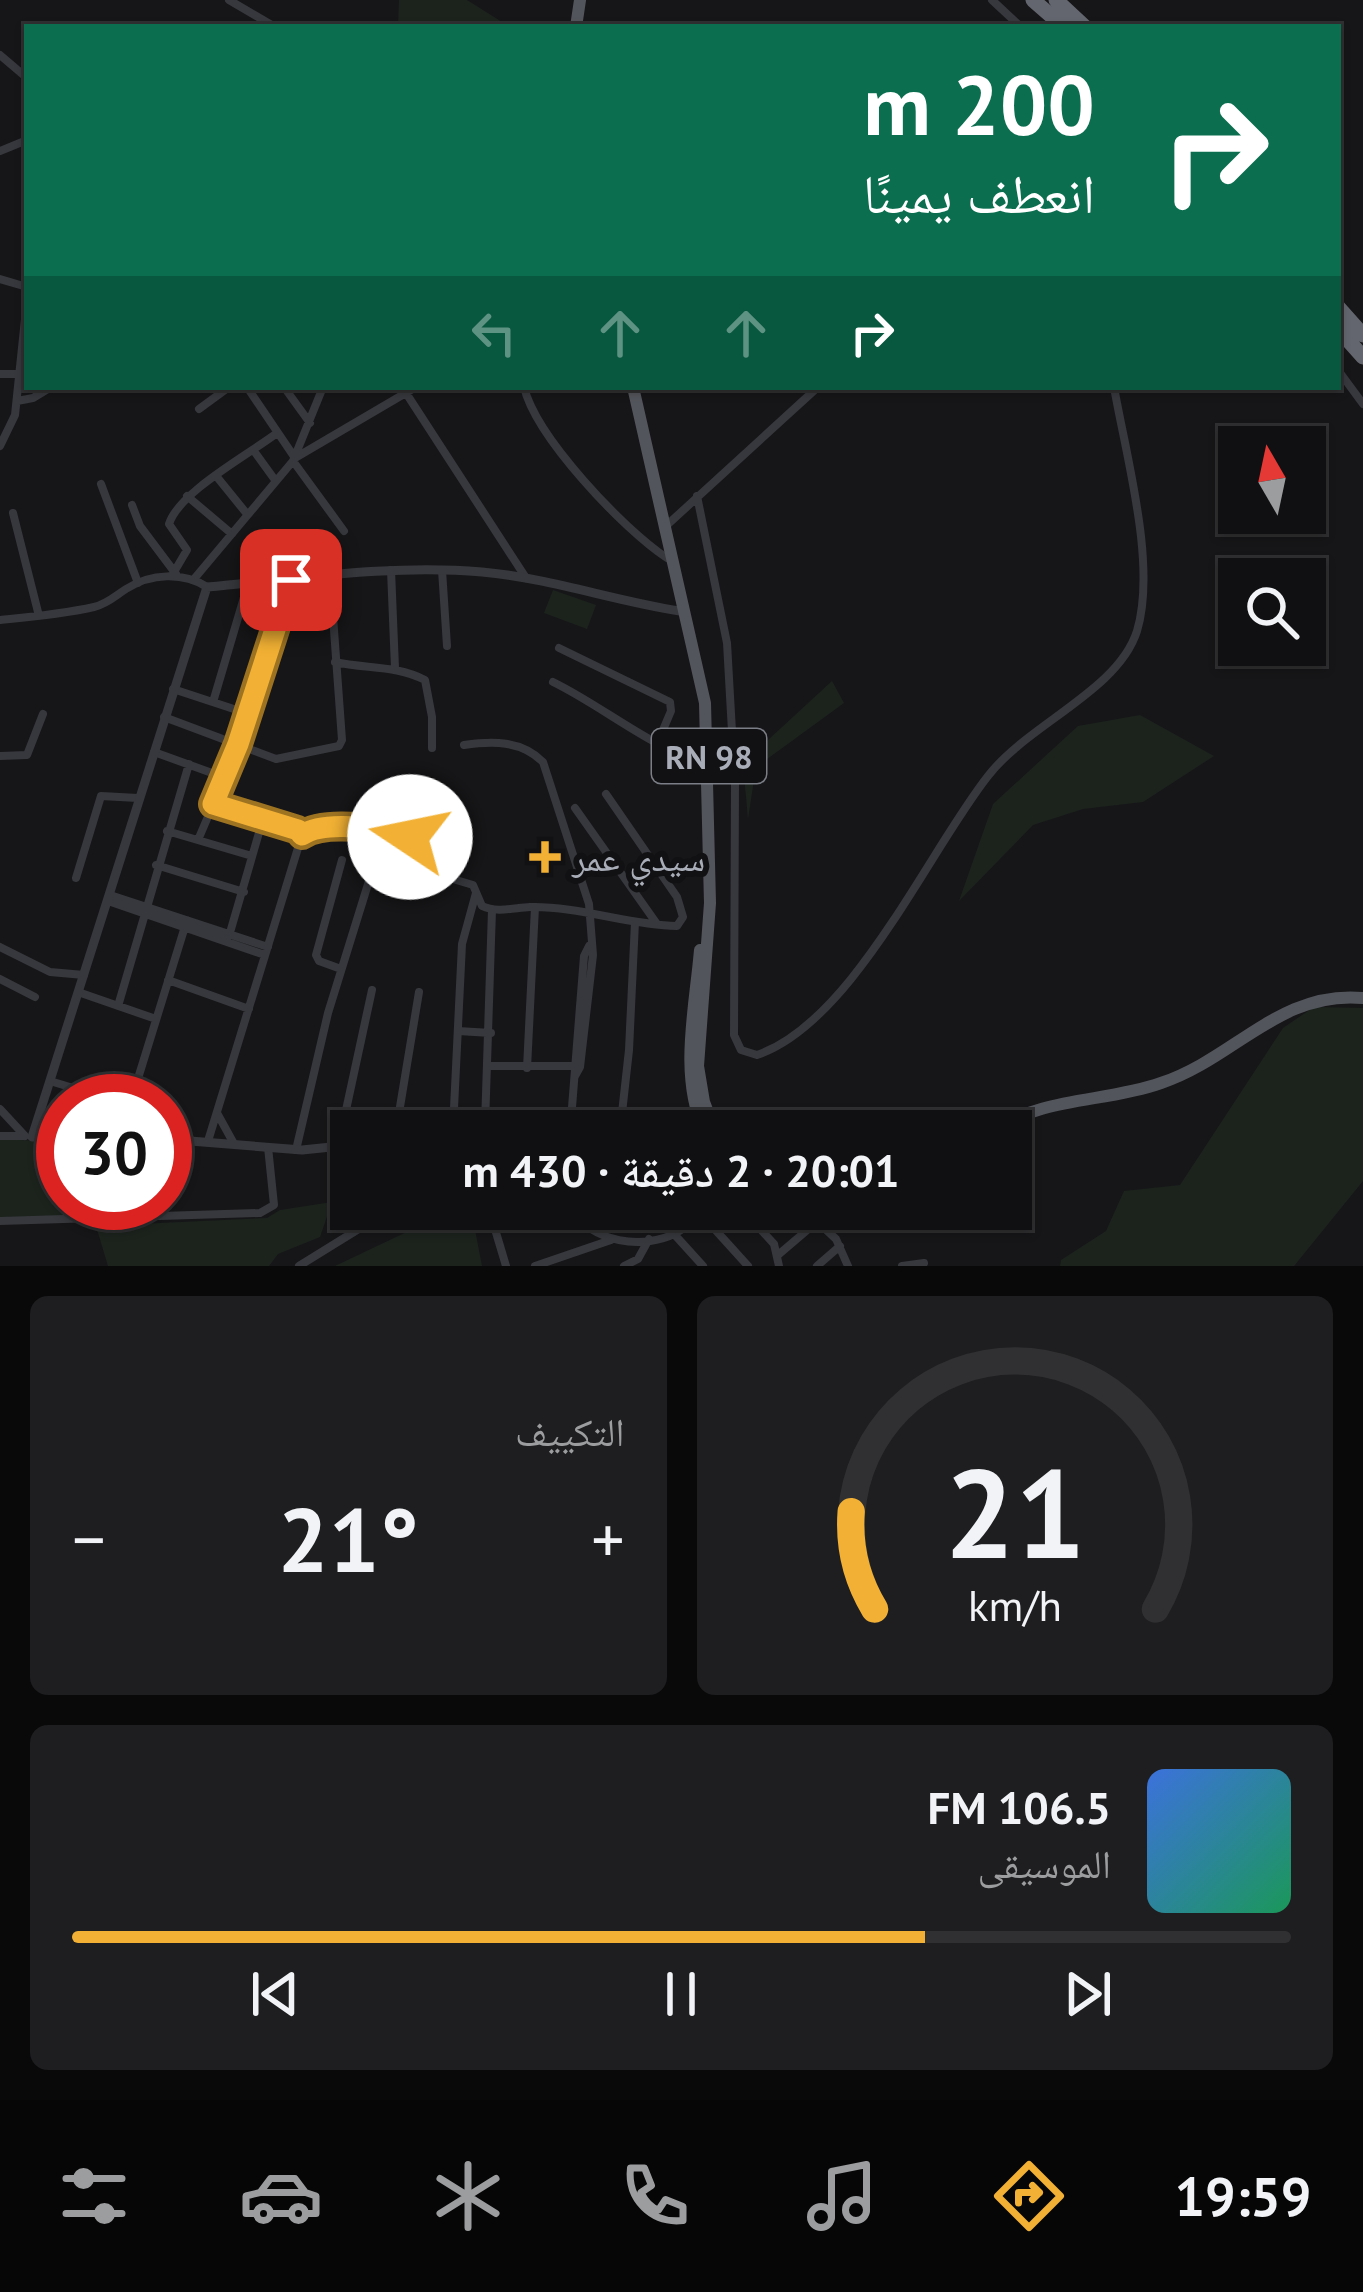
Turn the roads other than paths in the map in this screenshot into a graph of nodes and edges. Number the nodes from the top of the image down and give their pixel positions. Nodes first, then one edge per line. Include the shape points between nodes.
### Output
1 (229, 0) edge
2 (992, 0) edge
3 (1033, 0) edge
4 (1056, 0) edge
5 (270, 24) edge
6 (1018, 24) edge
7 (1061, 24) edge
8 (1081, 24) edge
9 (0, 55) edge
10 (24, 75) edge
11 (1341, 310) edge
12 (24, 328) edge
13 (1341, 332) edge
14 (1363, 335) edge
15 (1363, 357) edge
16 (0, 374) edge
17 (19, 374) junction
18 (1341, 374) edge
19 (47, 390) edge
20 (225, 390) edge
21 (249, 390) edge
22 (286, 390) edge
23 (322, 390) edge
24 (409, 390) edge
25 (525, 390) edge
26 (631, 390) edge
27 (631, 390) edge
28 (815, 390) edge
29 (1115, 390) edge
30 (405, 392) junction
31 (17, 401) junction
32 (1363, 404) edge
33 (199, 409) dead end
34 (310, 423) junction
35 (277, 433) junction
36 (0, 446) edge
37 (254, 451) junction
38 (294, 460) junction
39 (217, 477) junction
40 (275, 480) junction
41 (100, 484) dead end
42 (187, 496) junction
43 (697, 496) junction
44 (132, 505) dead end
45 (13, 513) dead end
46 (248, 514) junction
47 (667, 526) junction
48 (344, 530) dead end
49 (308, 533) dead end
50 (232, 534) junction
51 (667, 558) junction
52 (391, 570) junction
53 (442, 570) junction
54 (175, 574) junction
55 (330, 575) junction
56 (315, 577) junction
57 (526, 578) junction
58 (200, 580) junction
59 (291, 580) junction
60 (138, 583) junction
61 (248, 584) junction
62 (679, 604) junction
63 (39, 616) junction
64 (0, 620) edge
65 (447, 646) dead end
66 (559, 648) dead end
67 (335, 662) junction
68 (395, 668) junction
69 (553, 682) dead end
70 (173, 689) junction
71 (212, 702) junction
72 (43, 714) dead end
73 (249, 714) junction
74 (164, 717) junction
75 (238, 744) junction
76 (657, 744) junction
77 (464, 745) dead end
78 (432, 748) dead end
79 (153, 752) junction
80 (0, 756) edge
81 (703, 763) junction
82 (188, 764) junction
83 (223, 777) junction
84 (606, 794) dead end
85 (138, 798) junction
86 (213, 804) junction
87 (575, 808) dead end
88 (263, 820) junction
89 (166, 831) junction
90 (302, 835) junction
91 (198, 840) junction
92 (253, 856) junction
93 (342, 860) dead end
94 (156, 865) junction
95 (373, 868) dead end
96 (76, 878) dead end
97 (244, 892) junction
98 (477, 892) junction
99 (109, 898) junction
100 (535, 907) junction
101 (144, 910) junction
102 (492, 910) junction
103 (590, 911) junction
104 (635, 922) junction
105 (186, 924) junction
106 (657, 925) junction
107 (228, 939) junction
108 (0, 947) edge
109 (267, 951) junction
110 (340, 969) junction
111 (84, 975) junction
112 (0, 979) edge
113 (168, 980) junction
114 (372, 990) dead end
115 (78, 992) junction
116 (418, 992) dead end
117 (34, 997) dead end
118 (1363, 998) edge
119 (118, 1006) junction
120 (249, 1009) junction
121 (156, 1018) junction
122 (458, 1031) junction
123 (491, 1033) junction
124 (490, 1066) junction
125 (527, 1068) junction
126 (576, 1070) junction
127 (52, 1074) edge
128 (139, 1074) edge
129 (346, 1110) edge
130 (399, 1110) edge
131 (454, 1110) edge
132 (486, 1110) edge
133 (572, 1110) edge
134 (621, 1110) edge
135 (699, 1110) edge
136 (705, 1110) edge
137 (3, 1112) edge
138 (217, 1112) junction
139 (1032, 1112) edge
140 (36, 1117) edge
141 (0, 1134) edge
142 (28, 1137) junction
143 (36, 1137) edge
144 (192, 1140) edge
145 (208, 1141) junction
146 (233, 1142) junction
147 (268, 1147) junction
148 (330, 1148) edge
149 (296, 1150) junction
150 (192, 1216) edge
151 (36, 1221) edge
152 (1, 1222) edge
153 (358, 1230) edge
154 (495, 1230) edge
155 (596, 1230) edge
156 (679, 1230) edge
157 (719, 1230) edge
158 (758, 1230) edge
159 (674, 1234) junction
160 (649, 1239) junction
161 (612, 1240) junction
162 (840, 1246) junction
163 (778, 1255) junction
164 (745, 1262) edge
165 (924, 1264) edge
166 (299, 1266) edge
167 (506, 1266) edge
168 (535, 1266) edge
169 (624, 1266) edge
170 (703, 1266) edge
171 (733, 1266) edge
172 (779, 1266) edge
173 (817, 1266) edge
174 (848, 1266) edge
175 (902, 1266) edge

1 - 5 street
2 - 6 street
3 - 7 highway
4 - 8 highway
9 - 10 street
11 - 14 highway
12 - 17 street
13 - 15 highway
16 - 17 street
17 - 31 street
18 - 32 street
19 - 31 street
20 - 33 street
21 - 35 street
22 - 34 street
23 - 34 street
24 - 30 street
25 - 51 street via 546,436
26 - 51 main road, RN 98
27 - 47 main road, RN 98
28 - 43 street
29 - 43 street via 1143,558 1135,638 1107,677 992,770 845,984 796,1032 757,1055 735,1039 727,643
30 - 38 street
30 - 57 street
31 - 36 street
34 - 38 street
35 - 37 street
35 - 38 street
37 - 39 street
37 - 40 street
38 - 40 street
38 - 48 street
39 - 42 street
39 - 46 street
40 - 46 street
41 - 60 street
42 - 50 street
42 - 54 street via 169,520 188,550
43 - 47 street
44 - 54 street
45 - 63 street
46 - 50 street
47 - 136 main road, RN 98 via 707,723 710,903 698,1066
49 - 56 street
50 - 58 street
51 - 62 main road, RN 98
52 - 53 street
52 - 55 street
52 - 68 street
53 - 57 street
53 - 65 street
54 - 58 street
54 - 60 street
55 - 56 street
55 - 67 street
56 - 59 street
57 - 62 street
58 - 61 street
58 - 70 street
59 - 61 street
59 - 73 street
60 - 63 street via 100,606
61 - 71 street
62 - 81 main road, RN 98
63 - 64 street
66 - 76 street via 670,702
67 - 68 street
67 - 75 street via 339,746 281,759
68 - 78 street via 428,683
69 - 76 street
70 - 71 street
70 - 74 street
71 - 73 street
72 - 80 street via 27,755
73 - 75 street
74 - 75 street
74 - 79 street
75 - 83 street
76 - 81 street
77 - 103 street via 500,742 543,762
79 - 82 street
79 - 85 street
81 - 135 main road, RN 98 via 690,1067
82 - 83 street
82 - 89 street
83 - 86 street
84 - 106 street via 677,897 680,923
85 - 96 street via 101,796
85 - 99 street
86 - 88 street
86 - 91 street
87 - 106 street
88 - 90 street
88 - 92 street
89 - 91 street
89 - 94 street
90 - 98 street via 352,826 407,833 409,866
90 - 109 street
91 - 92 street
92 - 97 street
93 - 110 street via 316,955
94 - 97 street
94 - 101 street
95 - 110 street
97 - 107 street
98 - 102 street
98 - 122 street via 462,944
99 - 101 street
99 - 111 street
100 - 102 street
100 - 103 street
100 - 125 street
101 - 105 street
101 - 119 street
102 - 123 street
103 - 104 street
103 - 126 street
104 - 106 street
104 - 134 street
105 - 107 street
105 - 113 street
107 - 109 street
108 - 111 street via 50,972
109 - 120 street
110 - 149 street
111 - 115 street
112 - 117 street
113 - 120 street
113 - 121 street
114 - 129 street
115 - 119 street
115 - 127 street
116 - 130 street
118 - 139 main road via 1303,1004 1178,1077
119 - 121 street
120 - 138 street
121 - 128 street
122 - 123 street
122 - 131 street
123 - 124 street
124 - 125 street
124 - 132 street
125 - 126 street
126 - 133 street
137 - 141 street
137 - 142 street
138 - 145 street
138 - 146 street
140 - 142 street
141 - 142 street
142 - 143 street
144 - 145 street
145 - 146 street
146 - 147 street
147 - 149 street
147 - 150 street via 270,1210
148 - 149 street
151 - 152 street
153 - 166 street
154 - 167 street
155 - 161 street
156 - 159 street
157 - 164 street
158 - 163 street
159 - 160 street
159 - 170 street
160 - 161 street
160 - 169 street
161 - 168 street
162 - 163 street via 818,1224
162 - 173 street
162 - 174 street
163 - 172 street
164 - 171 street
165 - 175 street

